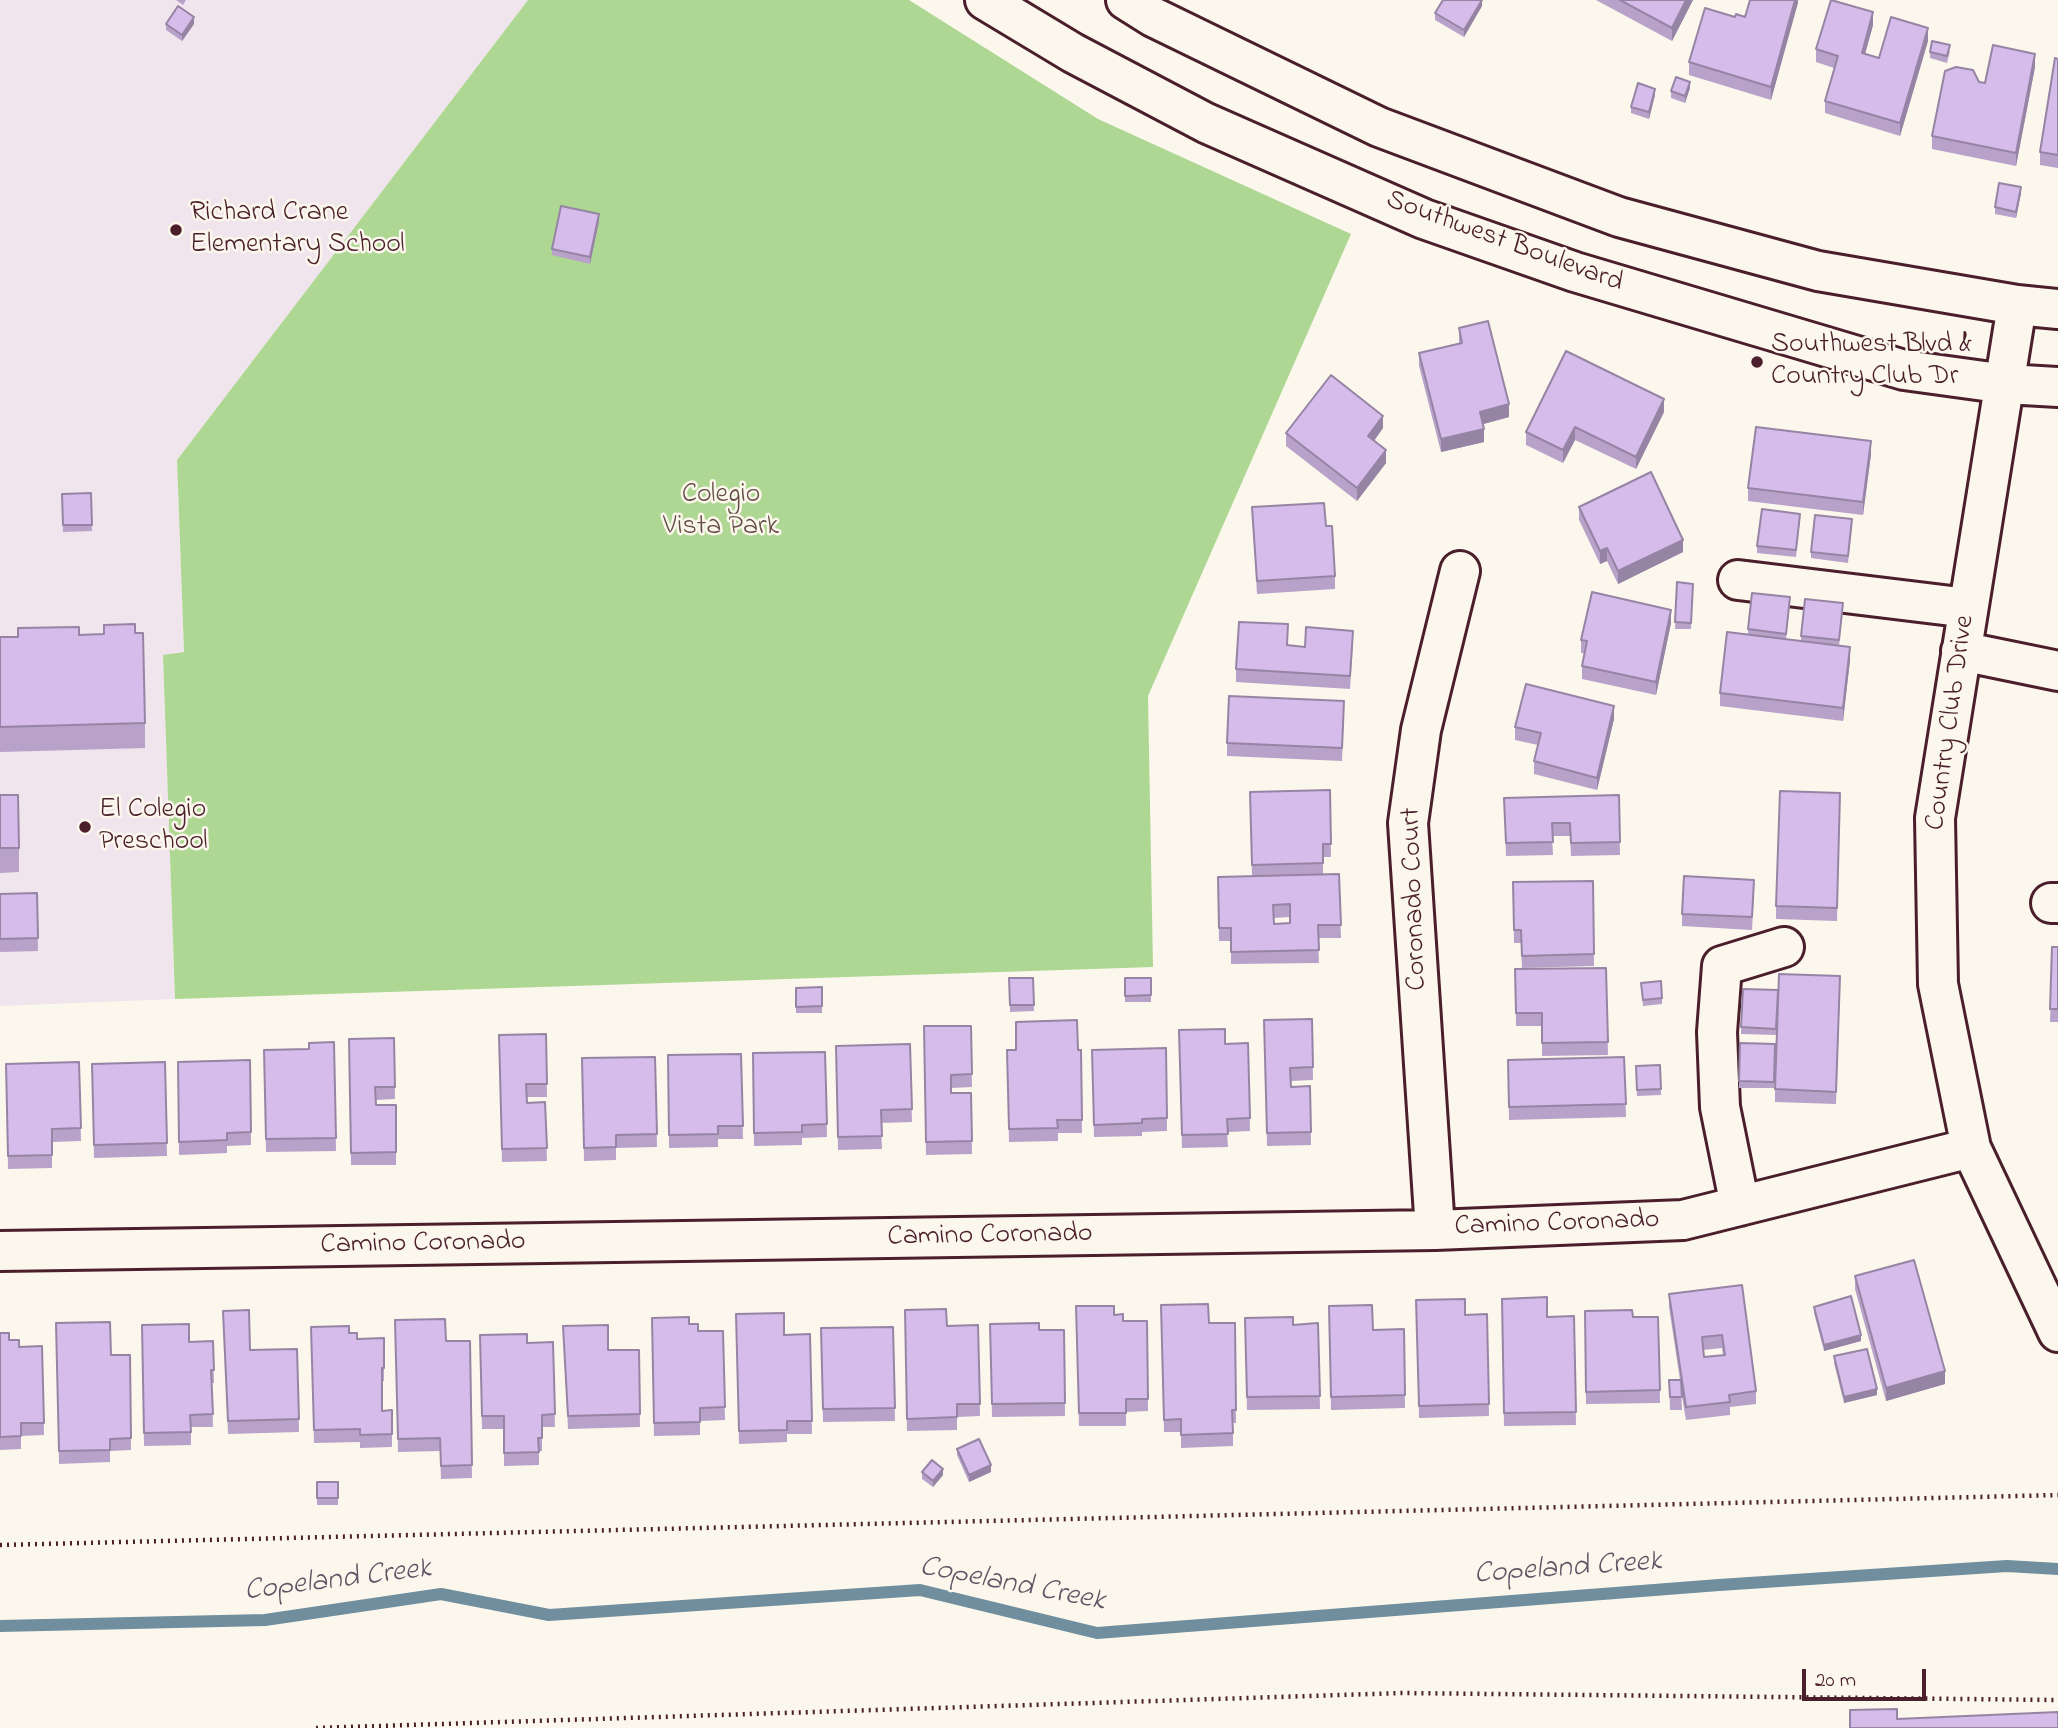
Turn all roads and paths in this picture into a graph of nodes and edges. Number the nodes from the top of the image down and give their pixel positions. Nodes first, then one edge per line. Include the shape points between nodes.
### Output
1 (985, 0) edge
2 (1126, 0) edge
3 (2017, 305) junction
4 (2058, 309) edge
5 (2006, 384) junction
6 (2058, 387) edge
7 (1460, 571) dead end
8 (1738, 580) dead end
9 (1968, 608) junction
10 (1961, 651) junction
11 (2058, 671) edge
12 (1784, 947) dead end
13 (1971, 1147) junction
14 (1740, 1206) junction
15 (1435, 1230) junction
16 (0, 1251) edge
17 (2058, 1332) edge
18 (2058, 1495) edge
19 (0, 1545) edge
20 (2058, 1700) edge
21 (316, 1728) edge

1 - 5 street, Southwest Boulevard via 1073,53 1206,123 1424,219 1575,272 1904,370
2 - 3 street via 1379,127 1619,217 1818,271
3 - 4 street
3 - 5 street, Country Club Drive
5 - 6 street, Southwest Boulevard
5 - 9 street, Country Club Drive
7 - 15 street, Coronado Court via 1421,730 1408,822
8 - 9 street
9 - 10 street, Country Club Drive
10 - 11 street
10 - 13 street, Country Club Drive via 1935,818 1938,985
12 - 14 street via 1722,966 1717,1032 1720,1107
13 - 14 street, Camino Coronado
13 - 17 street, Country Club Drive
14 - 15 street, Camino Coronado via 1683,1220
15 - 16 street, Camino Coronado
18 - 19 path
20 - 21 path via 1402,1693

